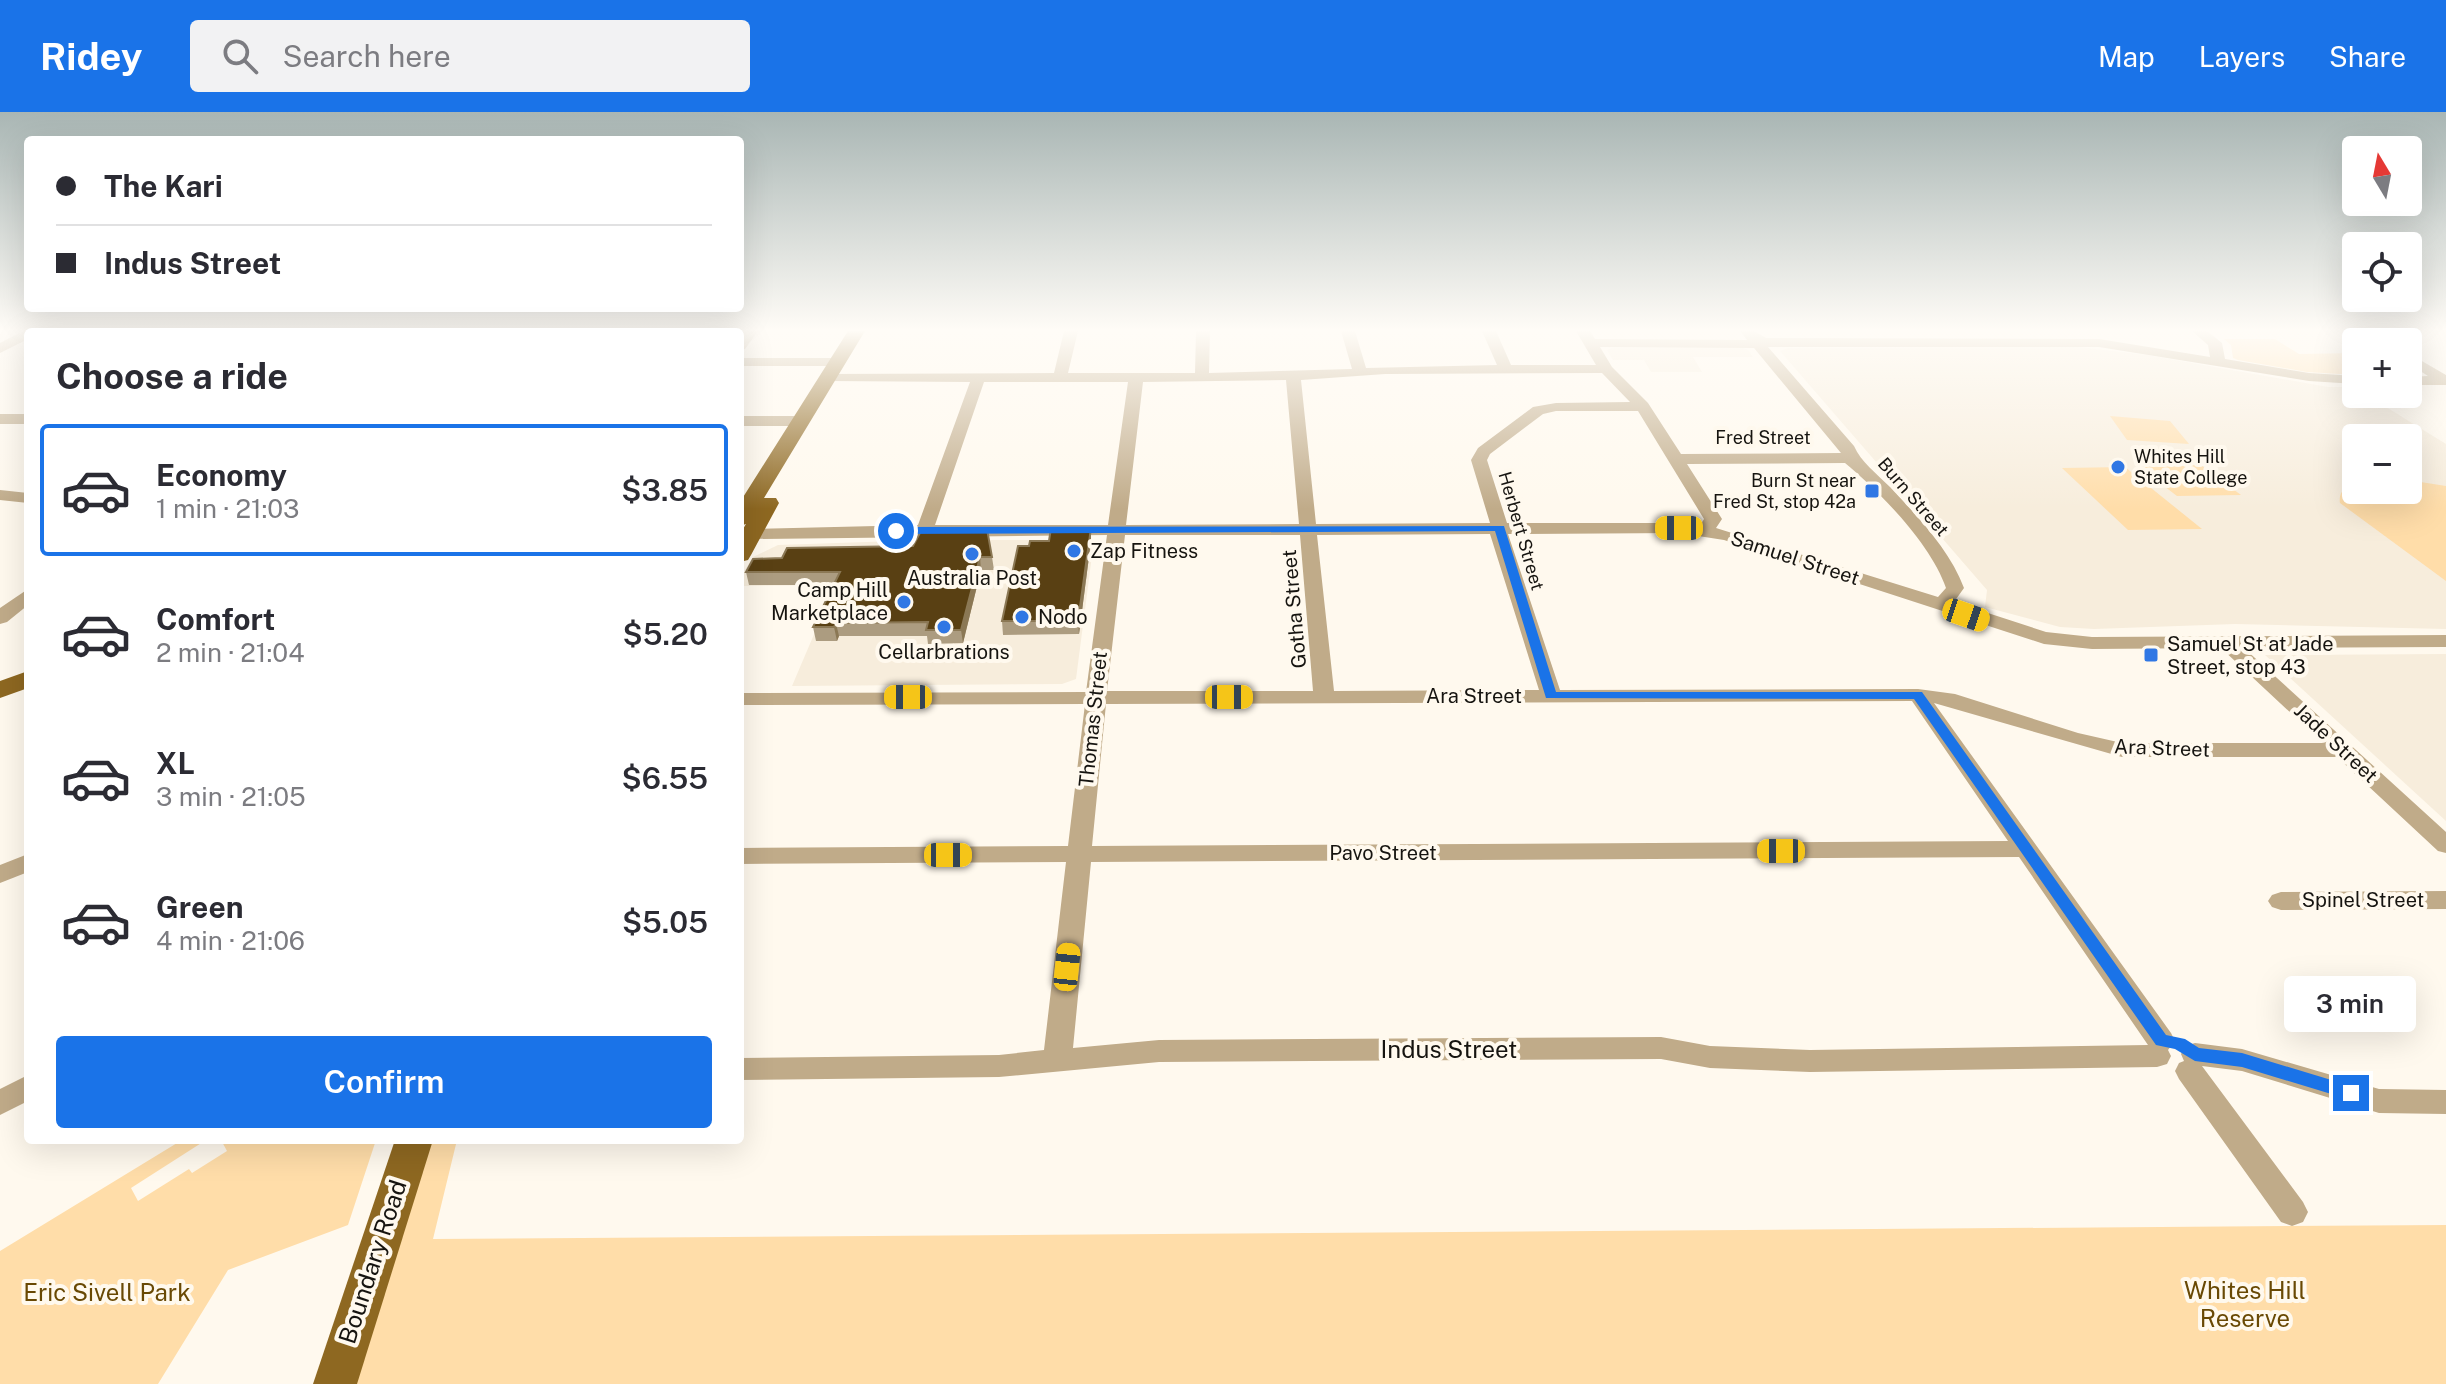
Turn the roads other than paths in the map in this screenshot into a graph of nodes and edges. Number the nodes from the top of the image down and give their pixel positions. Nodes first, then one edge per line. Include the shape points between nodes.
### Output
1 (820, 390) edge
2 (823, 390) edge
3 (974, 390) edge
4 (1134, 390) edge
5 (1295, 390) edge
6 (1627, 390) edge
7 (1797, 390) edge
8 (1643, 406) junction
9 (0, 419) edge
10 (24, 419) edge
11 (744, 421) edge
12 (801, 421) junction
13 (1849, 458) junction
14 (1677, 459) junction
15 (0, 495) edge
16 (24, 498) edge
17 (24, 499) edge
18 (0, 502) edge
19 (744, 521) edge
20 (1500, 528) junction
21 (1309, 529) junction
22 (925, 530) junction
23 (1116, 530) junction
24 (1706, 530) junction
25 (24, 597) edge
26 (0, 599) edge
27 (24, 599) edge
28 (1941, 606) junction
29 (0, 618) edge
30 (2446, 641) edge
31 (2226, 642) junction
32 (24, 681) edge
33 (0, 690) edge
34 (1551, 695) junction
35 (1918, 695) junction
36 (1324, 696) junction
37 (1096, 698) junction
38 (744, 699) edge
39 (2344, 750) junction
40 (2446, 845) edge
41 (2026, 849) junction
42 (1078, 854) junction
43 (744, 856) edge
44 (24, 864) edge
45 (0, 875) edge
46 (2446, 900) edge
47 (2281, 901) dead end
48 (2159, 1048) junction
49 (1057, 1061) junction
50 (2192, 1063) junction
51 (744, 1069) edge
52 (24, 1089) edge
53 (2446, 1102) edge
54 (0, 1103) edge
55 (413, 1144) edge
56 (2292, 1212) dead end
57 (335, 1384) edge

1 - 12 main road
2 - 19 main road via 811,419
3 - 22 street
4 - 23 street, Thomas Street
5 - 21 street, Gotha Street
6 - 8 street
7 - 13 street, Burn Street via 1848,449
8 - 14 street
8 - 20 street, Herbert Street via 1538,410 1484,451 1479,460
9 - 10 street
11 - 12 street
12 - 19 main road
13 - 14 street, Fred Street
13 - 28 street, Burn Street via 1948,567 1955,588
14 - 24 street via 1713,519
15 - 16 street
17 - 18 street
19 - 22 street, Samuel Street
20 - 21 street, Samuel Street
20 - 24 street, Samuel Street
20 - 34 street, Herbert Street
21 - 23 street, Samuel Street
21 - 36 street, Gotha Street
22 - 23 street, Samuel Street
23 - 37 street, Thomas Street
24 - 28 street, Samuel Street
25 - 26 street
27 - 29 street
28 - 31 street, Samuel Street via 2064,641
30 - 31 street, Samuel Street
31 - 39 street, Jade Street
32 - 33 main road
34 - 35 street, Ara Street
34 - 36 street, Ara Street
35 - 39 street, Ara Street via 1948,698 2122,750
35 - 41 street
36 - 37 street, Ara Street
37 - 38 street, Ara Street
37 - 42 street, Thomas Street
39 - 40 street, Jade Street
41 - 42 street, Pavo Street
41 - 48 street
42 - 43 street, Pavo Street
42 - 49 street, Thomas Street
44 - 45 street
46 - 47 street, Spinel Street
48 - 49 street, Indus Street via 1810,1061 1710,1057 1661,1048 1159,1051
48 - 50 street via 2179,1043
49 - 51 street, Indus Street
50 - 53 street via 2242,1060 2379,1101
50 - 56 street
52 - 54 street
55 - 57 main road, Boundary Road

